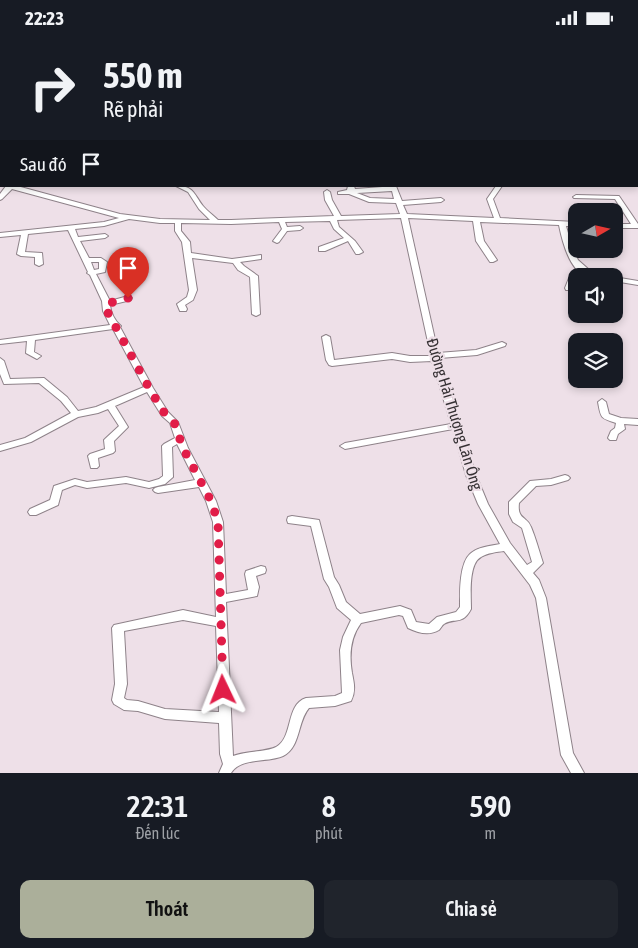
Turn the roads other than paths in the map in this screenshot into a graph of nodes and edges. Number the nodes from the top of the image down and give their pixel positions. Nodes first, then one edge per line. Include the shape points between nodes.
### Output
1 (9, 187) edge
2 (14, 187) edge
3 (181, 187) edge
4 (498, 187) edge
5 (394, 188) edge
6 (351, 190) edge
7 (327, 192) dead end
8 (340, 193) dead end
9 (576, 197) dead end
10 (0, 198) edge
11 (441, 200) dead end
12 (399, 202) junction
13 (404, 216) junction
14 (127, 218) junction
15 (336, 218) junction
16 (282, 220) junction
17 (476, 220) junction
18 (178, 221) junction
19 (216, 221) junction
20 (498, 221) junction
21 (106, 224) junction
22 (562, 224) junction
23 (568, 224) edge
24 (623, 225) edge
25 (637, 226) edge
26 (70, 227) junction
27 (286, 229) junction
28 (300, 229) dead end
29 (25, 232) junction
30 (0, 235) edge
31 (75, 239) junction
32 (347, 239) junction
33 (277, 241) dead end
34 (322, 249) dead end
35 (359, 252) dead end
36 (187, 255) junction
37 (258, 257) dead end
38 (85, 260) junction
39 (494, 260) dead end
40 (235, 261) junction
41 (39, 264) dead end
42 (580, 268) edge
43 (91, 273) junction
44 (623, 280) edge
45 (638, 283) edge
46 (128, 298) dead end
47 (106, 304) junction
48 (183, 309) dead end
49 (256, 314) dead end
50 (117, 326) junction
51 (31, 337) junction
52 (326, 337) dead end
53 (0, 344) edge
54 (502, 344) dead end
55 (37, 357) dead end
56 (436, 357) junction
57 (0, 361) edge
58 (4, 383) edge
59 (149, 388) junction
60 (602, 402) dead end
61 (110, 405) junction
62 (76, 415) junction
63 (620, 421) junction
64 (638, 423) edge
65 (455, 425) junction
66 (613, 438) dead end
67 (180, 439) junction
68 (345, 446) dead end
69 (0, 448) edge
70 (94, 466) dead end
71 (565, 478) dead end
72 (200, 483) junction
73 (158, 490) dead end
74 (33, 512) dead end
75 (292, 520) dead end
76 (506, 546) junction
77 (262, 570) dead end
78 (526, 572) junction
79 (220, 599) junction
80 (358, 619) junction
81 (220, 622) junction
82 (224, 718) junction
83 (227, 768) edge
84 (578, 773) edge

1 - 10 street
2 - 14 street
3 - 19 street via 190,191 201,208
4 - 20 street via 490,199
5 - 6 street
5 - 12 street, Đường Hải Thượng Lãn Ông
6 - 8 street
6 - 12 street via 369,200
7 - 15 street
9 - 25 street via 617,197
11 - 12 street
12 - 13 street, Đường Hải Thượng Lãn Ông
13 - 15 street
13 - 17 street
13 - 56 street, Đường Hải Thượng Lãn Ông
14 - 18 street
14 - 21 street
15 - 16 street
15 - 32 street via 336,228
16 - 19 street
16 - 27 street
17 - 20 street
17 - 39 street via 480,241
18 - 19 street
18 - 36 street via 178,231 186,242
20 - 22 street
21 - 26 street
21 - 31 street via 105,238
22 - 23 street
22 - 42 street via 566,244
24 - 25 street
26 - 29 street
26 - 31 street
27 - 28 street
27 - 33 street
29 - 30 street
29 - 41 street via 21,254 40,255
31 - 38 street
32 - 34 street
32 - 35 street
36 - 40 street
36 - 48 street via 193,290 190,298 180,305
37 - 40 street
38 - 43 street
38 - 43 street via 103,262 102,270
40 - 49 street via 254,276
43 - 47 street
44 - 45 street
46 - 47 street
47 - 50 street
50 - 51 street
50 - 59 street
51 - 53 street
51 - 55 street via 30,353
52 - 56 street via 332,363 392,356 410,359
54 - 56 street via 478,352
56 - 65 street, Đường Hải Thượng Lãn Ông
57 - 58 street
58 - 62 street via 41,380 64,399
59 - 61 street
59 - 67 street via 165,414 174,422
60 - 63 street via 604,415
61 - 62 street
61 - 70 street via 124,427 109,440 110,451 93,456
62 - 69 street via 32,439
63 - 64 street
63 - 66 street via 620,429
65 - 68 street
65 - 76 street, Đường Hải Thượng Lãn Ông via 476,488
67 - 72 street
67 - 74 street via 167,446 168,477 162,482 149,485 129,480 87,485 75,482 57,488 55,502
71 - 78 street via 533,483 514,502 514,515 526,526 538,560 537,566
72 - 73 street
72 - 79 street via 218,522
75 - 80 street via 315,523 329,579 341,605
76 - 78 street, Đường Hải Thượng Lãn Ông
76 - 80 street via 472,557 465,583 466,609 459,616 442,620 436,627 428,629 412,625 408,613 402,610
77 - 79 street via 250,574 253,593
78 - 84 street, Đường Hải Thượng Lãn Ông via 542,598 568,755
79 - 81 street
80 - 83 street via 347,635 347,697 306,703 299,712 289,743 283,749 234,761
81 - 82 street
81 - 82 street via 183,615 118,628 121,684 118,700 124,705 138,705 165,714
82 - 83 street

